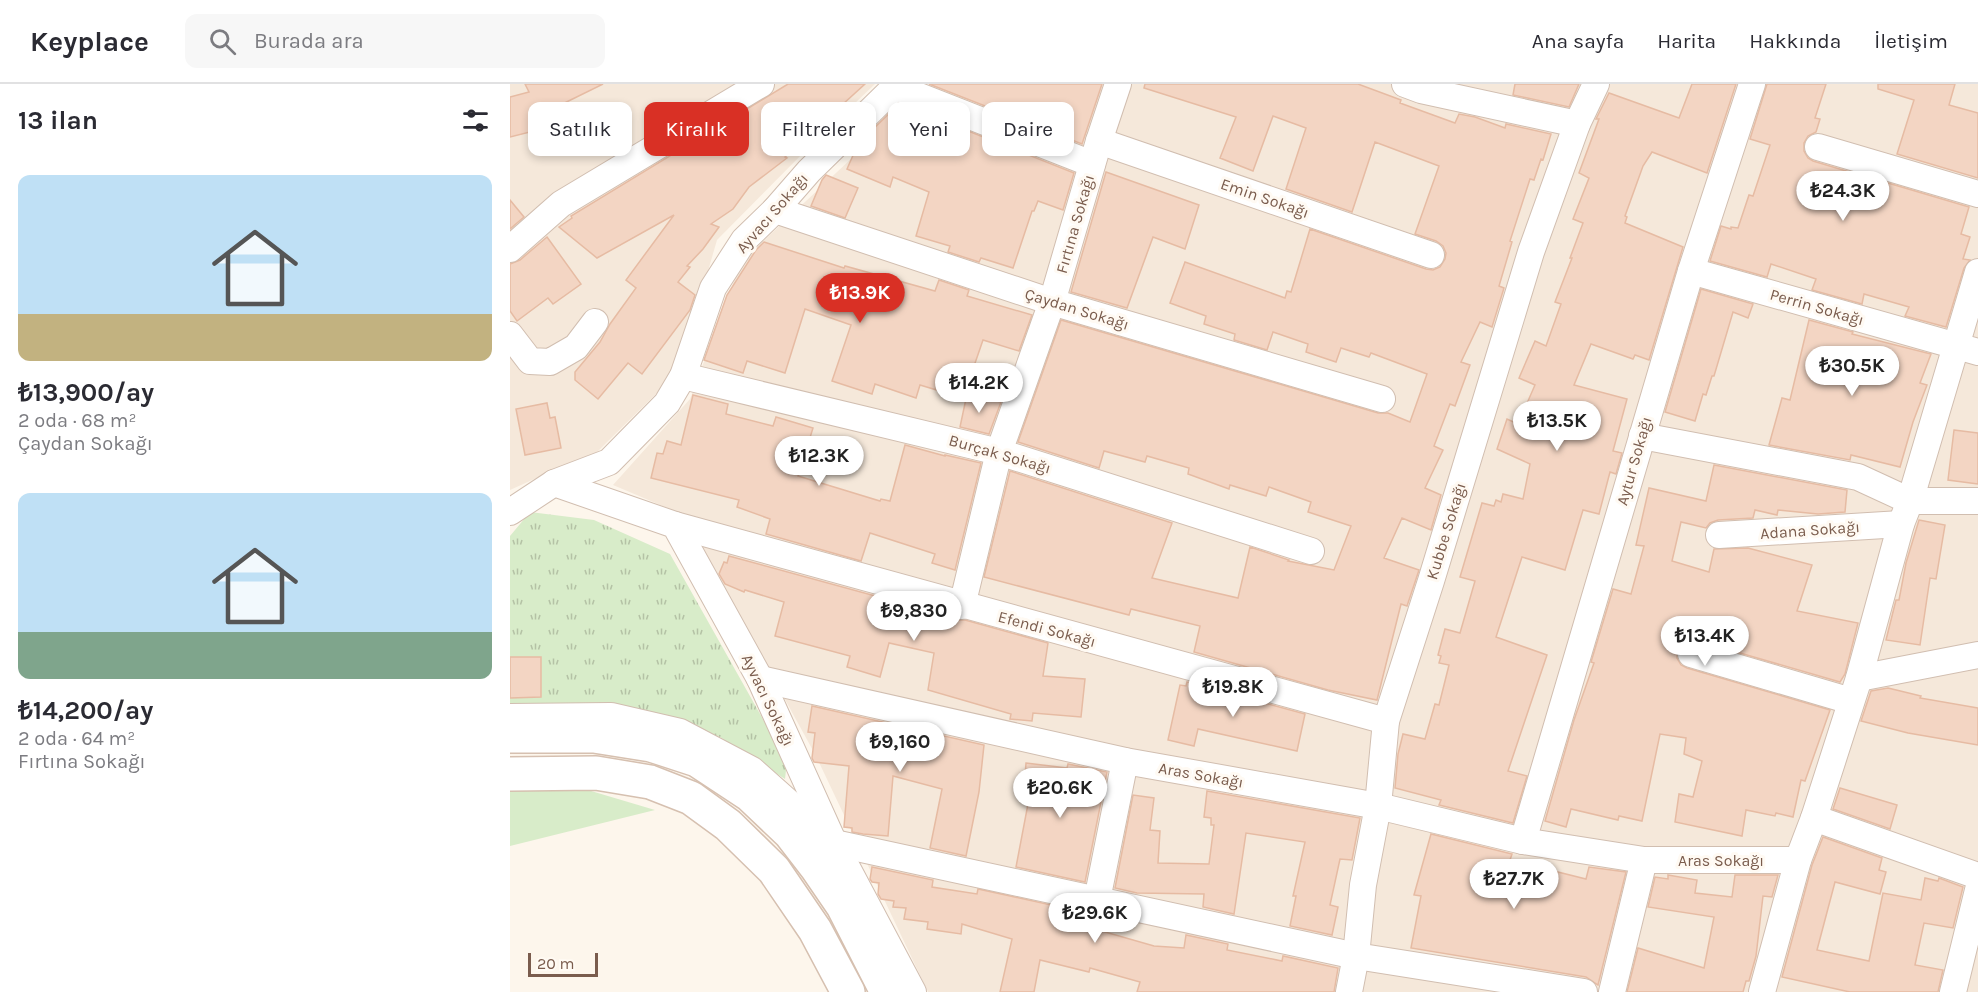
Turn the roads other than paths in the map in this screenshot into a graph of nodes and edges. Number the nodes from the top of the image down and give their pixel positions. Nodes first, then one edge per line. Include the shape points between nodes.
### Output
1 (761, 84) edge
2 (1118, 84) edge
3 (1405, 84) edge
4 (1596, 84) edge
5 (1752, 84) edge
6 (897, 86) edge
7 (1577, 124) junction
8 (1818, 147) dead end
9 (1096, 153) junction
10 (1978, 194) edge
11 (775, 210) junction
12 (510, 249) edge
13 (1431, 255) dead end
14 (1691, 271) junction
15 (1978, 272) edge
16 (1052, 302) junction
17 (595, 322) dead end
18 (510, 335) edge
19 (1967, 349) edge
20 (683, 376) junction
21 (1382, 399) dead end
22 (1642, 436) junction
23 (999, 452) junction
24 (554, 483) junction
25 (1978, 501) edge
26 (510, 512) edge
27 (1905, 513) junction
28 (675, 525) junction
29 (1719, 535) dead end
30 (1311, 551) dead end
31 (962, 606) junction
32 (1691, 654) dead end
33 (1978, 655) edge
34 (760, 679) junction
35 (1855, 690) junction
36 (510, 717) edge
37 (1386, 721) junction
38 (510, 736) edge
39 (1125, 761) junction
40 (510, 774) edge
41 (1378, 806) junction
42 (1814, 818) junction
43 (1523, 841) junction
44 (834, 843) junction
45 (1644, 860) junction
46 (1798, 860) junction
47 (1978, 876) edge
48 (1978, 890) edge
49 (1096, 900) junction
50 (1356, 956) junction
51 (848, 992) edge
52 (887, 992) edge
53 (913, 992) edge
54 (1349, 992) edge
55 (1584, 992) edge
56 (1612, 992) edge
57 (1762, 992) edge
58 (1953, 992) edge

1 - 12 street via 561,204
2 - 9 street, Fırtına Sokağı
3 - 7 street
4 - 7 street, Kubbe Sokağı
5 - 14 street, Aytur Sokağı
6 - 9 street, Emin Sokağı
6 - 11 street, Ayvacı Sokağı via 809,171
7 - 37 street, Kubbe Sokağı via 1531,252
8 - 10 street
9 - 13 street, Emin Sokağı
9 - 16 street, Fırtına Sokağı
11 - 16 street, Çaydan Sokağı
11 - 20 street, Ayvacı Sokağı via 744,240 712,288
14 - 19 street, Perrin Sokağı
14 - 22 street, Aytur Sokağı
15 - 19 street
16 - 21 street, Çaydan Sokağı
16 - 23 street, Fırtına Sokağı
17 - 18 street via 576,347 550,362 530,361
19 - 27 street
20 - 23 street, Burçak Sokağı
20 - 24 street, Ayvacı Sokağı via 667,403 609,462
22 - 27 street via 1858,477
22 - 43 street, Aytur Sokağı
23 - 30 street, Burçak Sokağı
23 - 31 street, Fırtına Sokağı
24 - 26 street, Ayvacı Sokağı
24 - 28 street
25 - 27 street, Adana Sokağı
27 - 29 street, Adana Sokağı
27 - 35 street
28 - 31 street, Efendi Sokağı
28 - 34 street, Ayvacı Sokağı
31 - 37 street, Efendi Sokağı
32 - 35 street
33 - 35 street
34 - 39 street, Aras Sokağı
34 - 44 street, Ayvacı Sokağı
35 - 42 street
36 - 44 street via 611,716 680,732 752,770
37 - 41 street, Kubbe Sokağı
38 - 52 main road via 594,736 651,745 697,760 750,795 790,833 817,868 843,906
39 - 41 street, Aras Sokağı
39 - 49 street
40 - 51 main road via 597,773 650,782 691,798 728,825 774,870 815,930
41 - 43 street, Aras Sokağı
41 - 50 street, Kubbe Sokağı via 1363,885
42 - 46 street
42 - 47 street
43 - 45 street, Aras Sokağı
44 - 49 street
44 - 53 street, Ayvacı Sokağı
45 - 46 street, Aras Sokağı
45 - 56 street
46 - 57 street
48 - 58 street
49 - 50 street
50 - 54 street, Kubbe Sokağı
50 - 55 street

